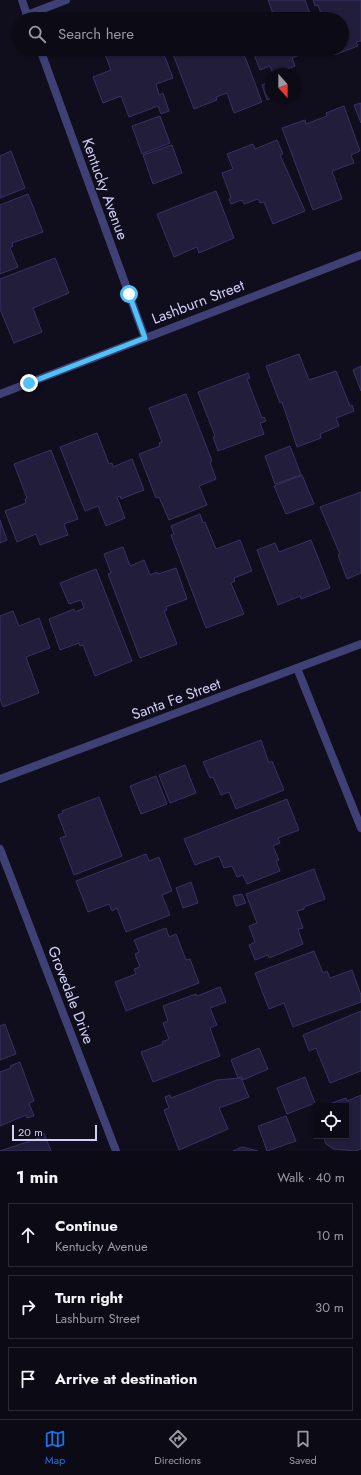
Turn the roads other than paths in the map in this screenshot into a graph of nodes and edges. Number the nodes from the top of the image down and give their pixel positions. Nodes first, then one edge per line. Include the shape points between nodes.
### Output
1 (22, 0) edge
2 (66, 0) edge
3 (26, 12) edge
4 (39, 12) edge
5 (43, 56) edge
6 (361, 255) edge
7 (145, 338) junction
8 (0, 394) edge
9 (361, 644) edge
10 (297, 668) junction
11 (0, 779) edge
12 (361, 828) edge
13 (0, 849) edge
14 (116, 1151) edge

1 - 3 street
2 - 4 street
5 - 7 street, Kentucky Avenue
6 - 7 street, Lashburn Street
7 - 8 street, Lashburn Street
9 - 10 street, Santa Fe Street
10 - 11 street, Santa Fe Street
10 - 12 street
13 - 14 street, Grovedale Drive

